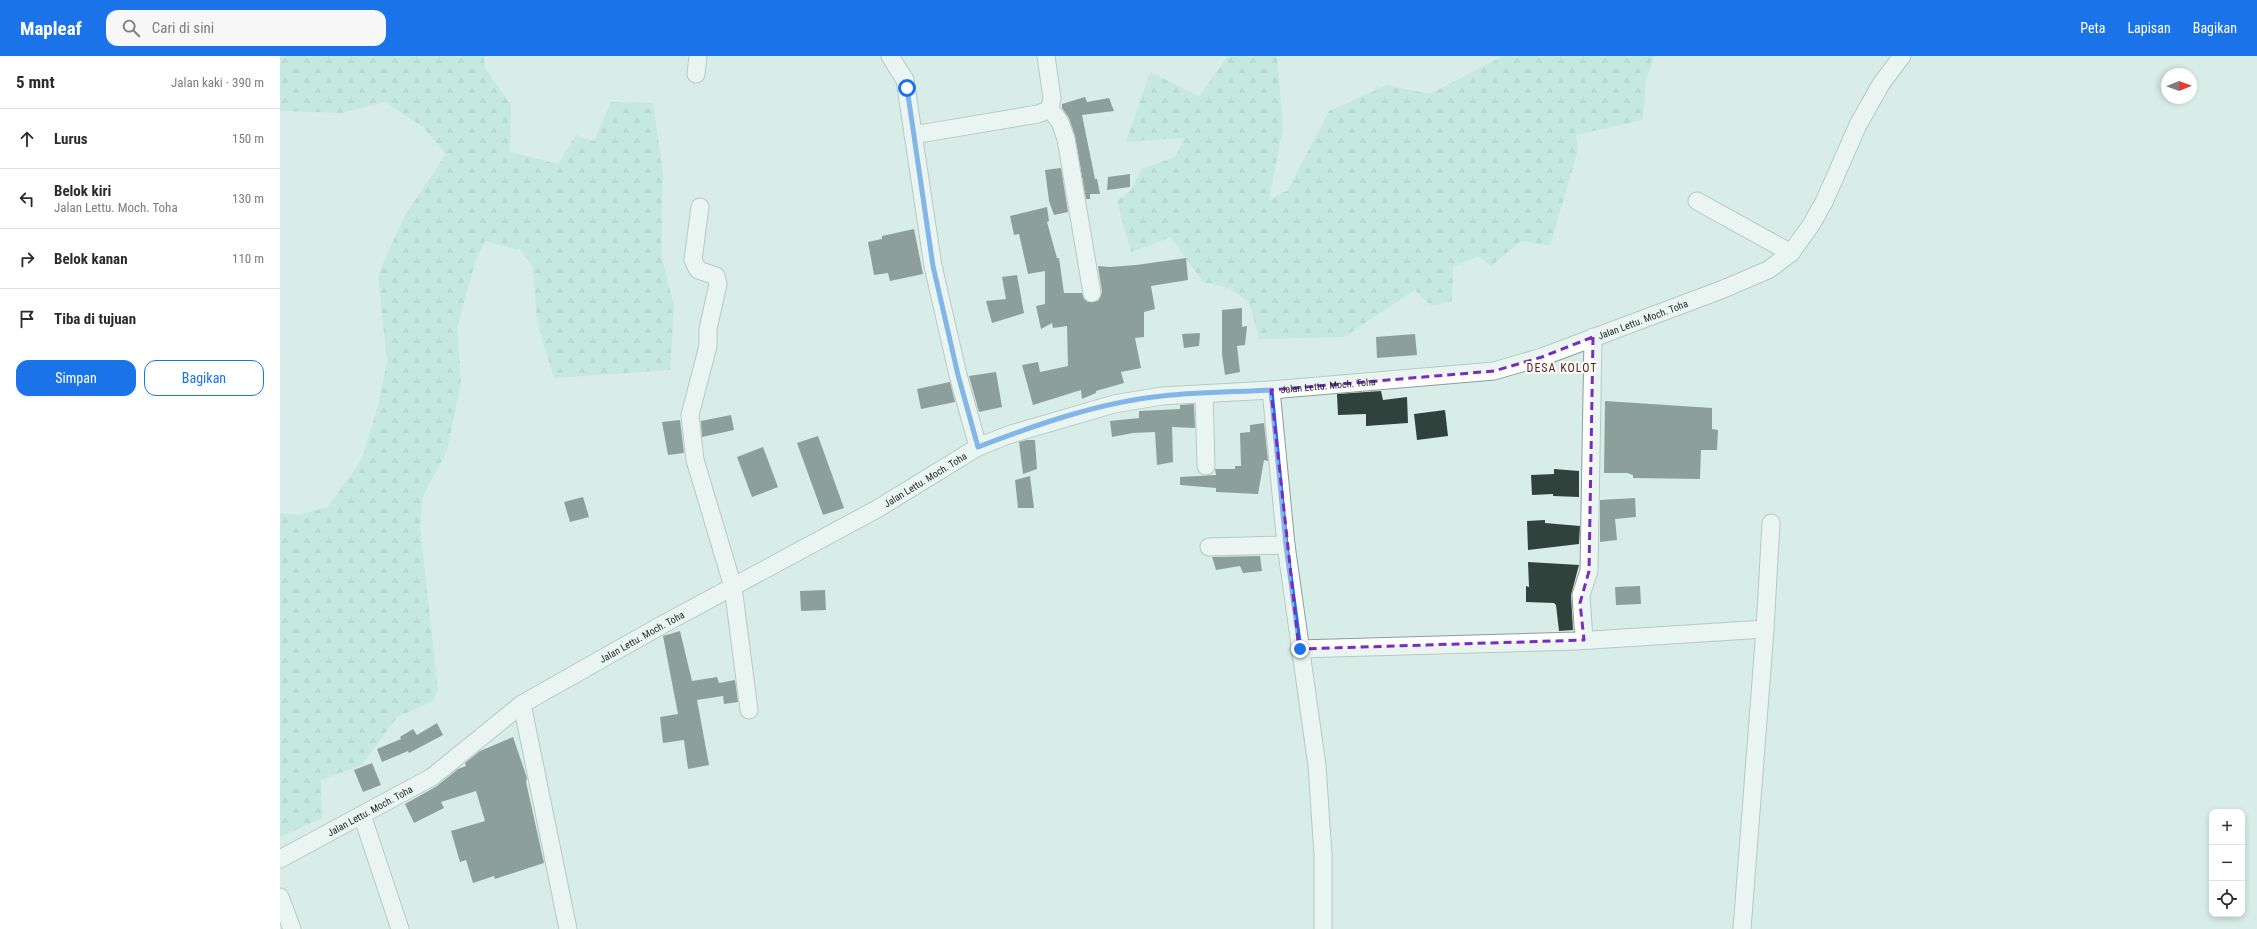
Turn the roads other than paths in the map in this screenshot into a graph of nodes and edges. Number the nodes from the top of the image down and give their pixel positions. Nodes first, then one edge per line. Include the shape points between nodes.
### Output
1 (698, 56) edge
2 (890, 56) edge
3 (1046, 56) edge
4 (1902, 56) edge
5 (696, 74) dead end
6 (1050, 109) junction
7 (913, 135) junction
8 (1698, 201) dead end
9 (700, 207) dead end
10 (1791, 253) junction
11 (1092, 293) dead end
12 (1593, 338) junction
13 (1271, 390) junction
14 (1204, 394) junction
15 (978, 447) junction
16 (1206, 466) dead end
17 (1770, 523) dead end
18 (1286, 545) junction
19 (1209, 547) dead end
20 (733, 587) junction
21 (1765, 629) junction
22 (1584, 640) junction
23 (1300, 649) junction
24 (522, 704) junction
25 (749, 710) dead end
26 (362, 814) junction
27 (280, 859) edge
28 (280, 897) edge
29 (292, 929) edge
30 (400, 929) edge
31 (568, 929) edge
32 (1323, 929) edge
33 (1742, 929) edge

1 - 5 street
2 - 7 street via 905,80
3 - 6 street via 1052,98
4 - 10 street, Jalan Lettu. Moch. Toha via 1881,84 1858,125 1824,202
6 - 7 street via 1038,114
6 - 11 street via 1060,122 1066,139
7 - 15 street via 933,266 958,375
8 - 10 street
9 - 20 street via 693,260 698,270 716,276 718,284 708,329 708,346 690,415 695,460
10 - 12 street, Jalan Lettu. Moch. Toha via 1768,270 1748,279
12 - 13 street, Jalan Lettu. Moch. Toha via 1494,371
12 - 22 street via 1589,571 1580,603
13 - 14 street, Jalan Lettu. Moch. Toha
13 - 18 street
14 - 15 street, Jalan Lettu. Moch. Toha via 1162,396 1114,404 1052,421
14 - 16 street
15 - 20 street, Jalan Lettu. Moch. Toha via 877,509
17 - 21 street
18 - 19 street
18 - 23 street
20 - 24 street, Jalan Lettu. Moch. Toha
20 - 25 street
21 - 22 street
21 - 33 street
22 - 23 street
23 - 32 street via 1317,766 1321,814
24 - 26 street, Jalan Lettu. Moch. Toha via 432,777
24 - 31 street
26 - 27 street, Jalan Lettu. Moch. Toha
26 - 30 street
28 - 29 street

